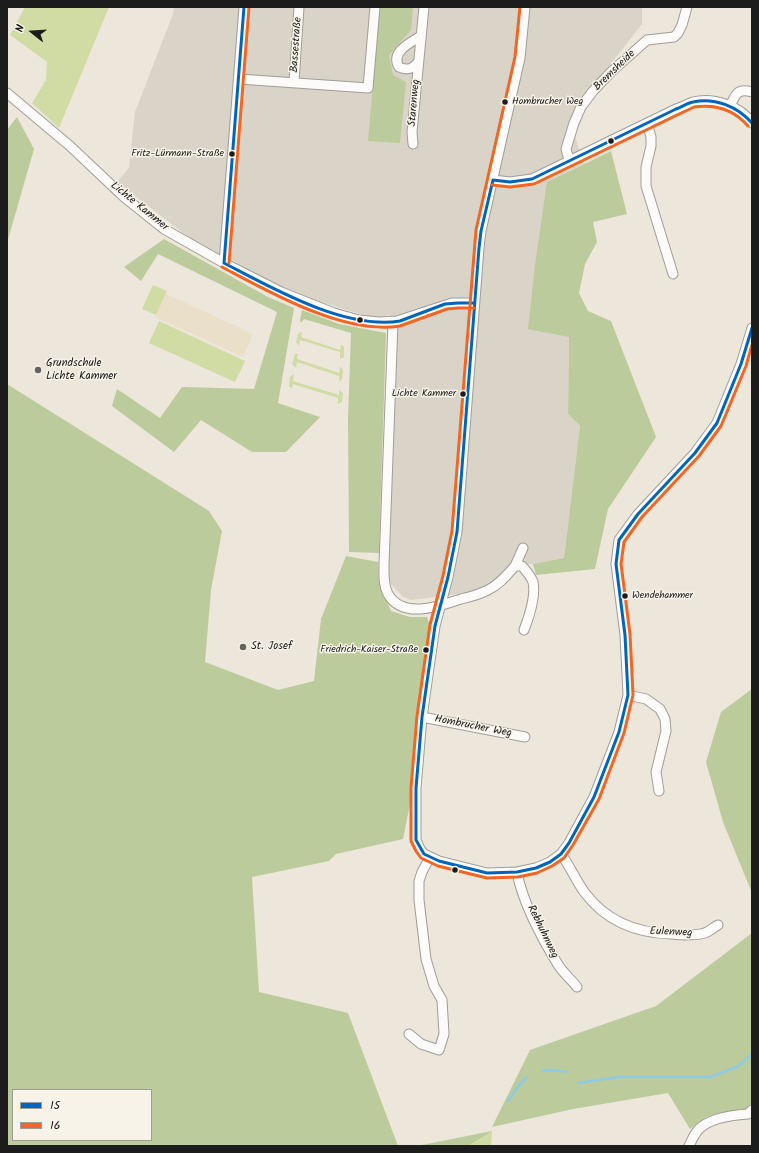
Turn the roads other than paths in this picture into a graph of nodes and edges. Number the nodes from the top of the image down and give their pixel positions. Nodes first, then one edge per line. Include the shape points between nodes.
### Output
1 (244, 7) edge
2 (300, 7) edge
3 (375, 7) edge
4 (424, 7) edge
5 (524, 7) edge
6 (687, 7) edge
7 (421, 36) junction
8 (418, 62) junction
9 (239, 79) junction
10 (294, 82) junction
11 (752, 92) edge
12 (7, 93) edge
13 (730, 106) junction
14 (647, 123) junction
15 (752, 124) edge
16 (413, 144) dead end
17 (569, 160) junction
18 (493, 180) junction
19 (224, 263) junction
20 (673, 274) dead end
21 (474, 303) junction
22 (393, 322) junction
23 (752, 328) edge
24 (523, 548) dead end
25 (515, 566) junction
26 (441, 606) junction
27 (524, 630) dead end
28 (628, 695) junction
29 (422, 717) junction
30 (524, 737) dead end
31 (658, 791) dead end
32 (561, 854) junction
33 (430, 857) junction
34 (518, 872) junction
35 (718, 925) dead end
36 (577, 987) dead end
37 (409, 1034) dead end
38 (751, 1113) edge
39 (689, 1146) edge

1 - 9 street
2 - 10 street, Bassestraße
3 - 10 street via 368,88
4 - 7 street, Starenweg
5 - 18 street, Hombrucher Weg via 520,58
6 - 17 street, Bremsheide via 682,25 674,38 647,40 593,91 581,107 574,123 566,149
7 - 8 street, Starenweg
7 - 8 street, Starenweg via 397,54 396,62 399,67 408,70
8 - 16 street, Starenweg
9 - 10 street
9 - 19 street
11 - 13 street via 740,91
12 - 19 street, Lichte Kammer via 70,146 124,197 164,229
13 - 14 street via 708,101 694,102
13 - 15 street
14 - 17 street
14 - 20 street via 651,146 646,167 646,186
17 - 18 street via 532,179 510,182
18 - 21 street, Hombrucher Weg via 481,231
19 - 22 street, Lichte Kammer via 281,292 334,313 359,320
21 - 22 street, Lichte Kammer via 452,303
21 - 26 street, Hombrucher Weg via 457,532
22 - 26 street via 385,588 396,604 403,607 425,610
23 - 28 street via 741,364 717,422 695,453 638,514 619,540 616,564 625,635
24 - 25 street
25 - 26 street via 488,590
25 - 27 street via 522,566 533,583 532,609
26 - 29 street, Hombrucher Weg via 435,626
28 - 31 street via 646,699 660,709 665,719 666,731 656,772
28 - 32 street via 619,732 594,797
29 - 30 street, Hombrucher Weg
29 - 33 street, Hombrucher Weg via 416,788 416,840 420,849
32 - 34 street via 536,868
32 - 35 street, Eulenweg via 595,905 625,926 641,931 681,935 706,933
33 - 34 street via 487,873
33 - 37 street via 419,881 420,906 426,959 434,986 442,1000 444,1034 439,1050 421,1044
34 - 36 street, Rebhuhnweg via 523,893 536,924 557,964
38 - 39 street via 705,1125

